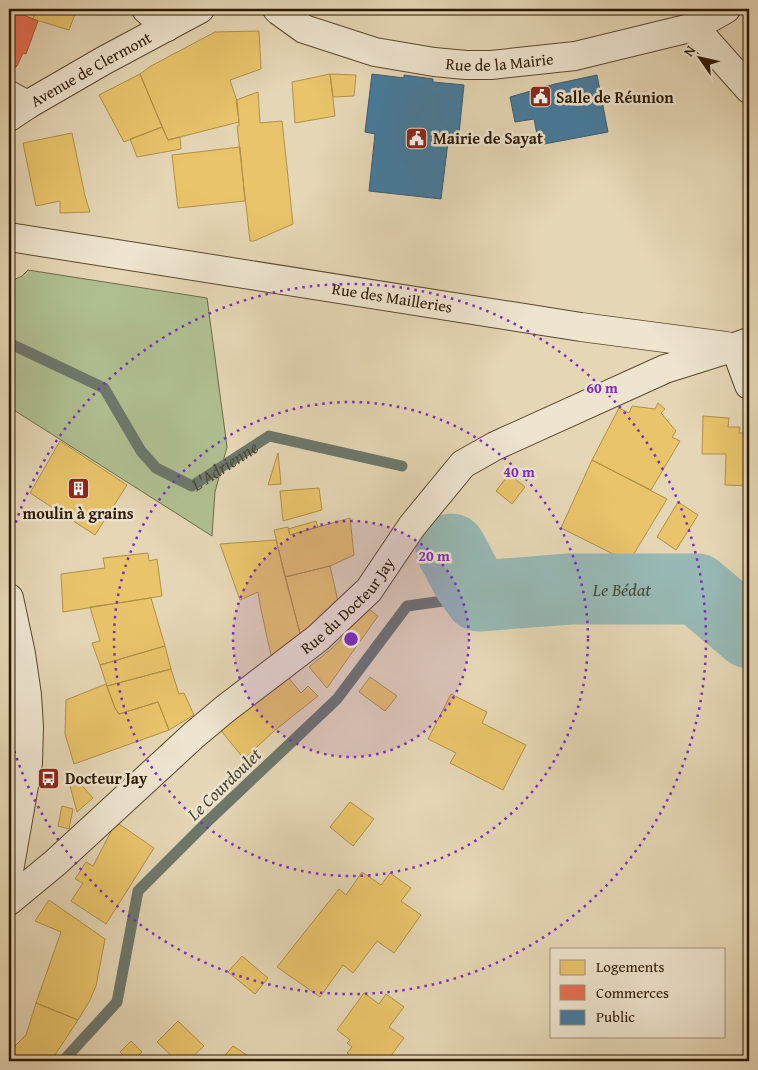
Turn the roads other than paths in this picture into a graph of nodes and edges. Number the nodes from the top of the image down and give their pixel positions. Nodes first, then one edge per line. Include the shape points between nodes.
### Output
1 (146, 9) edge
2 (200, 9) edge
3 (277, 9) edge
4 (726, 9) edge
5 (168, 27) junction
6 (694, 27) junction
7 (749, 89) edge
8 (15, 106) edge
9 (9, 237) edge
10 (742, 345) edge
11 (749, 385) edge
12 (9, 598) edge
13 (13, 826) edge
14 (9, 871) edge
15 (9, 901) edge

1 - 5 street
2 - 5 street, Avenue de Clermont
3 - 6 street, Rue de la Mairie via 304,29 375,52 466,65 575,56
4 - 6 street, Rue de la Mairie
5 - 8 street, Avenue de Clermont
6 - 7 street
9 - 10 street, Rue des Mailleries via 581,328
10 - 11 street
10 - 15 street, Rue du Docteur Jay via 665,369 462,464 412,526 369,590 318,638 194,734 55,863
12 - 13 street via 26,686 29,728 28,763
13 - 14 street

